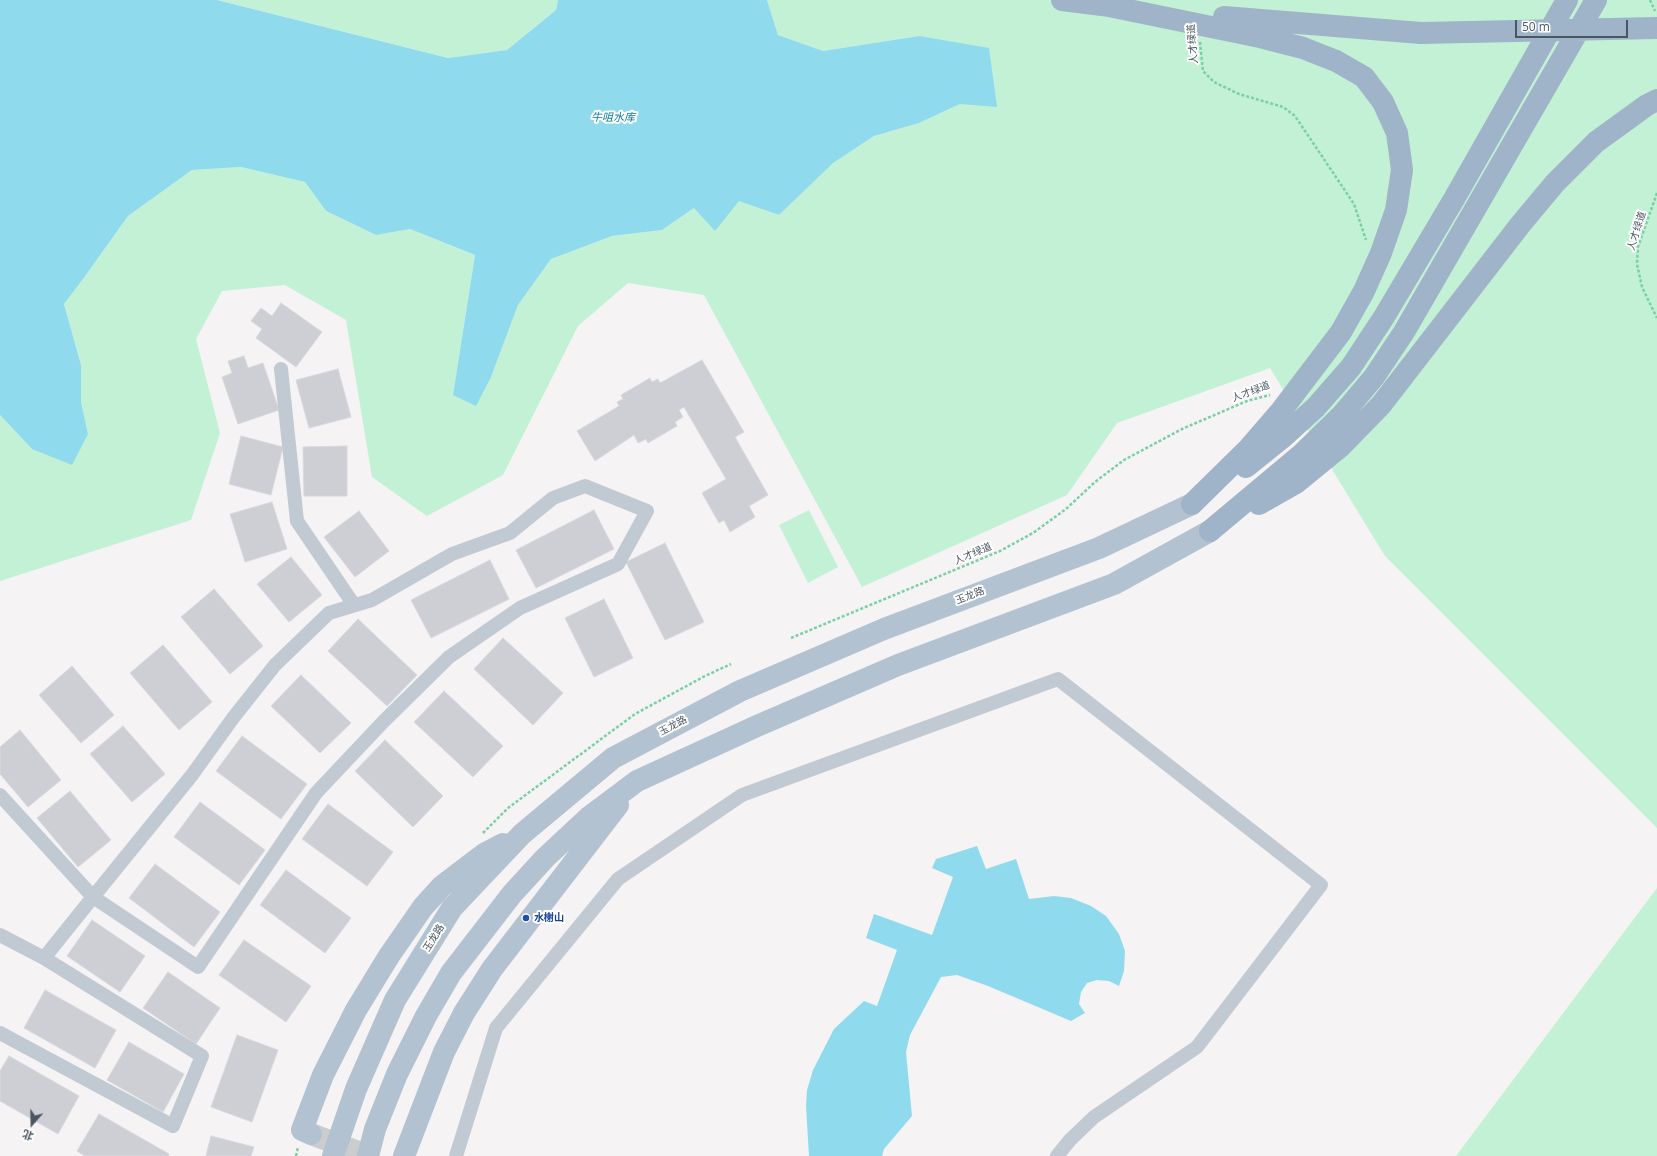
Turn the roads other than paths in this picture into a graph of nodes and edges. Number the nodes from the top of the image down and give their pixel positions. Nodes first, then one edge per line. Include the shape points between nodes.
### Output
1 (1062, 0) edge
2 (1567, 0) edge
3 (1596, 0) edge
4 (1104, 5) junction
5 (1657, 28) edge
6 (1657, 100) edge
7 (281, 369) dead end
8 (1192, 504) junction
9 (1210, 531) junction
10 (354, 605) junction
11 (637, 781) junction
12 (0, 795) edge
13 (522, 834) junction
14 (93, 897) junction
15 (0, 935) edge
16 (44, 958) junction
17 (0, 1033) edge
18 (311, 1134) dead end
19 (333, 1156) edge
20 (368, 1156) edge
21 (404, 1156) edge
22 (456, 1156) edge
23 (1057, 1156) edge

1 - 4 highway
2 - 8 highway via 1454,199 1351,367 1316,407 1282,438 1246,467
3 - 9 highway via 1404,332 1374,377 1302,454
4 - 5 highway via 1182,14 1421,33
4 - 8 highway via 1260,37 1304,48 1336,61 1364,77 1383,102 1397,133 1402,170 1396,210 1364,291 1341,332 1281,411 1249,448
6 - 9 highway via 1596,142 1555,183 1381,405 1340,447 1296,483
7 - 10 street via 297,521
8 - 13 main road, 玉龙路 via 1099,548 884,629 740,691 613,758
9 - 11 main road via 1114,584 898,665
10 - 14 street via 329,614 275,665
10 - 14 street via 372,600 452,554 510,533 554,498 585,486 647,511 618,564 520,608 449,657 383,722 316,793 198,967
11 - 20 main road via 589,817 546,858 512,894 451,972 397,1074 375,1129
11 - 21 main road via 496,964 464,1013 444,1052
12 - 14 street
13 - 18 main road via 467,866 442,886 423,907 356,1010 323,1075 302,1130
13 - 19 main road, 玉龙路 via 452,908 395,1000 356,1089
14 - 16 street
15 - 16 street
16 - 17 street via 202,1056 173,1126
22 - 23 street via 496,1028 618,879 742,795 1058,679 1321,885 1196,1047 1094,1117

